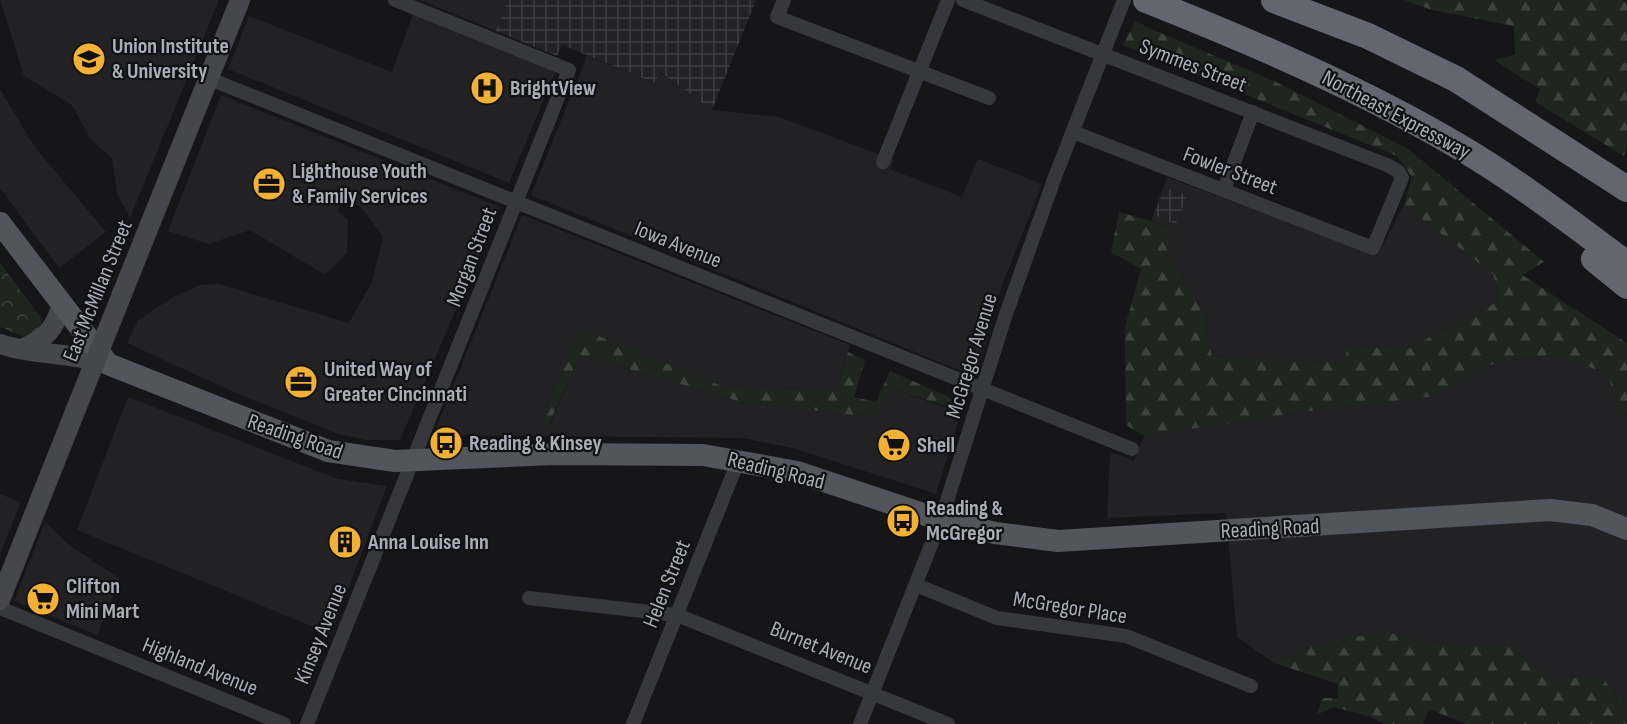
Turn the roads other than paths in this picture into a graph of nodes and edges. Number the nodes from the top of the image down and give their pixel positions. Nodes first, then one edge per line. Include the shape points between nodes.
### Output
1 (240, 0) edge
2 (395, 0) edge
3 (784, 0) edge
4 (948, 0) edge
5 (963, 0) edge
6 (1124, 0) edge
7 (1146, 0) edge
8 (1274, 0) edge
9 (422, 5) edge
10 (1103, 54) junction
11 (920, 70) junction
12 (210, 79) junction
13 (989, 98) dead end
14 (1253, 112) junction
15 (1073, 132) junction
16 (1463, 149) junction
17 (883, 162) dead end
18 (1224, 189) junction
19 (1627, 189) edge
20 (516, 202) junction
21 (0, 223) edge
22 (1373, 248) joint
23 (1627, 264) edge
24 (1627, 286) edge
25 (62, 304) junction
26 (9, 347) edge
27 (108, 364) junction
28 (984, 391) junction
29 (1132, 449) dead end
30 (739, 459) junction
31 (413, 460) junction
32 (941, 520) junction
33 (1627, 529) edge
34 (916, 585) junction
35 (529, 598) dead end
36 (0, 600) edge
37 (0, 608) edge
38 (677, 615) junction
39 (1251, 686) dead end
40 (873, 694) junction
41 (284, 724) edge
42 (307, 724) edge
43 (633, 724) edge
44 (860, 724) edge
45 (948, 724) edge

1 - 12 main road, East McMillan Street
2 - 9 street
3 - 11 street via 777,17
4 - 11 street
5 - 10 street, Symmes Street
6 - 10 street, McGregor Avenue
7 - 16 highway, Northeast Expressway via 1247,40 1363,95
8 - 19 highway via 1368,36 1456,79
9 - 20 street, Morgan Street via 569,70
10 - 14 street, Symmes Street
10 - 15 street, McGregor Avenue
11 - 13 street
11 - 17 street
12 - 20 street, Iowa Avenue
12 - 36 main road, East McMillan Street, bridge
14 - 18 street
14 - 22 street, Symmes Street via 1398,171 1402,178
15 - 18 street, Fowler Street
15 - 28 street, McGregor Avenue via 1005,316
16 - 23 highway, Northeast Expressway
16 - 24 highway
18 - 22 street, Fowler Street
20 - 28 street, Iowa Avenue
20 - 31 street, Morgan Street
21 - 25 main road
25 - 26 main road via 47,336
25 - 27 main road
26 - 27 main road via 74,355
27 - 31 main road, Reading Road via 328,451 358,458
28 - 29 street, Iowa Avenue
28 - 32 street, McGregor Avenue
30 - 31 main road, Reading Road via 666,453
30 - 32 main road, Reading Road via 797,472
30 - 38 street, Helen Street
31 - 42 street, Kinsey Avenue
32 - 33 main road, Reading Road via 1058,542 1550,510 1592,515
32 - 34 street, McGregor Avenue
34 - 39 street, McGregor Place via 997,618 1126,636
34 - 40 street, McGregor Avenue
35 - 38 street, Burnet Avenue
37 - 41 street, Highland Avenue
38 - 40 street, Burnet Avenue
38 - 43 street, Helen Street
40 - 44 street, McGregor Avenue
40 - 45 street, Burnet Avenue

